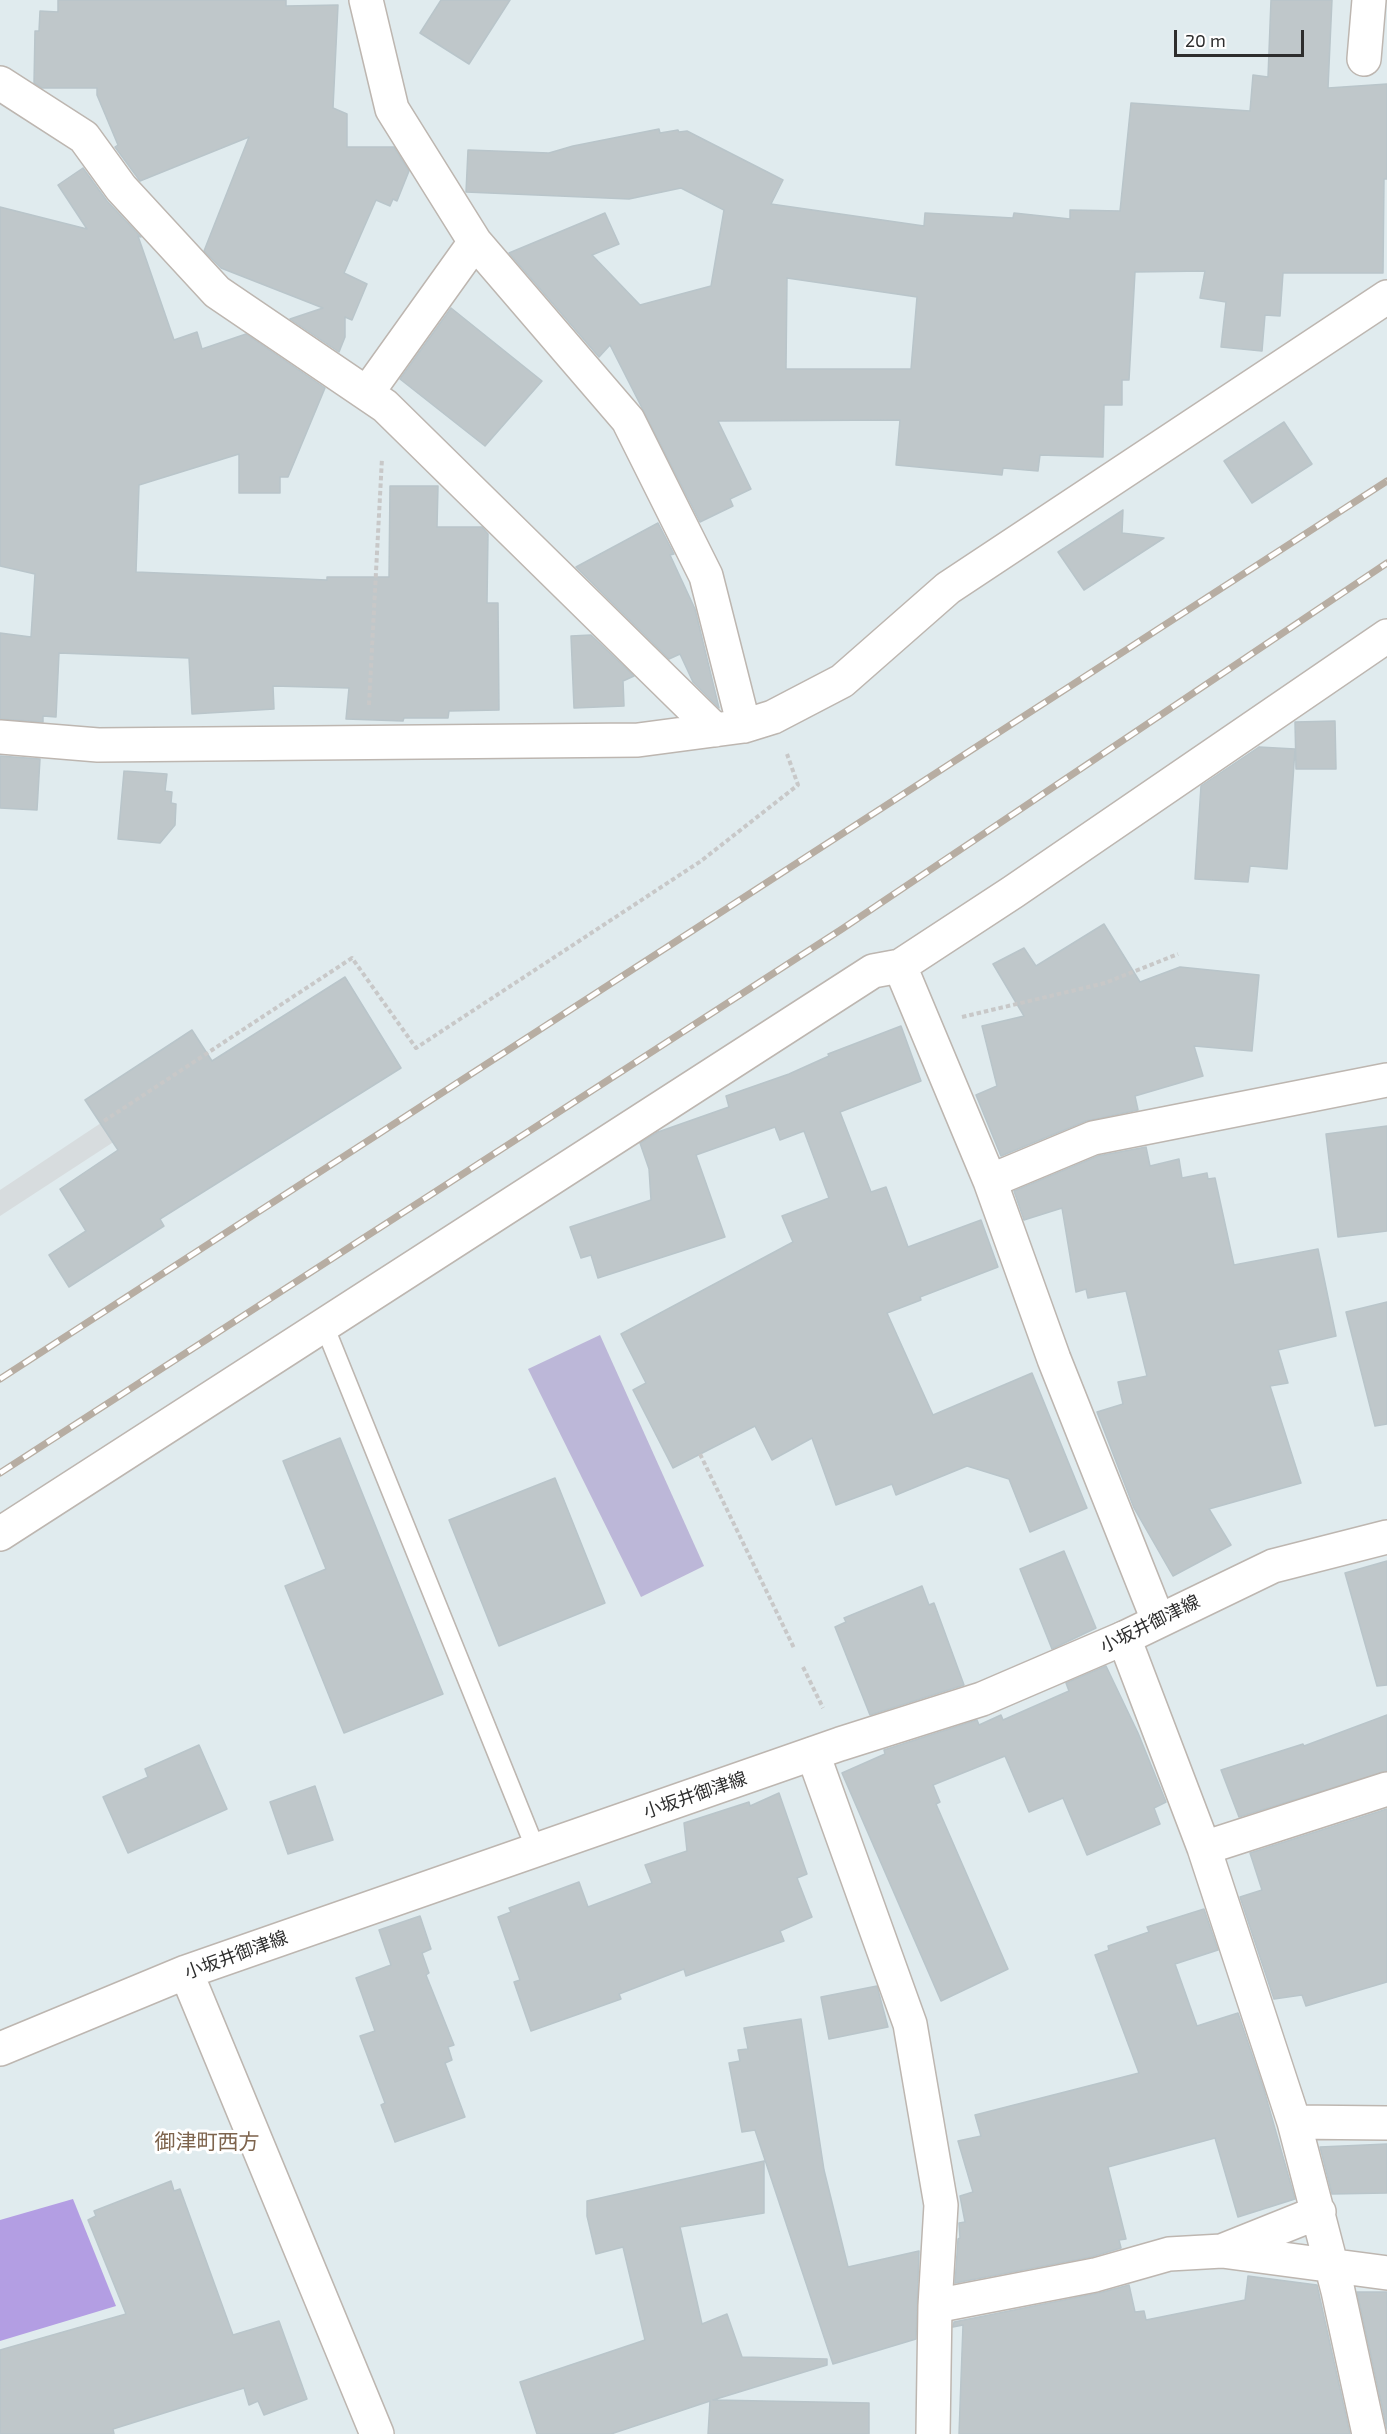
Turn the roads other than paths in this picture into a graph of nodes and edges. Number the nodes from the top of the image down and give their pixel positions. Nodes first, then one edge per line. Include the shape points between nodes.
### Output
1 (366, 0) edge
2 (1369, 0) edge
3 (1364, 59) dead end
4 (0, 82) edge
5 (476, 242) junction
6 (1387, 297) edge
7 (376, 400) junction
8 (1387, 636) edge
9 (744, 724) junction
10 (0, 737) edge
11 (900, 966) junction
12 (1387, 1080) edge
13 (990, 1180) junction
14 (324, 1324) junction
15 (0, 1534) edge
16 (1387, 1537) edge
17 (1158, 1620) junction
18 (1124, 1638) junction
19 (813, 1754) junction
20 (1387, 1789) edge
21 (1204, 1848) junction
22 (536, 1850) junction
23 (186, 1972) junction
24 (0, 2049) edge
25 (1294, 2122) junction
26 (1387, 2123) edge
27 (1318, 2212) junction
28 (1222, 2251) junction
29 (1331, 2264) junction
30 (1387, 2273) edge
31 (935, 2306) junction
32 (377, 2434) edge
33 (933, 2434) edge
34 (1369, 2434) edge

1 - 5 street via 393,109
2 - 3 street
4 - 7 street via 84,136 121,188 217,292
5 - 7 street
5 - 9 street via 628,420 706,576
6 - 9 street via 948,588 842,681
7 - 9 street
8 - 11 street
9 - 10 street via 638,740 98,745
11 - 13 street
11 - 14 street via 873,971
12 - 13 street via 1093,1138
13 - 17 street via 1054,1359
14 - 15 street
14 - 22 lane
16 - 17 street, 小坂井御津線 via 1273,1566
17 - 18 street, 小坂井御津線
18 - 19 street, 小坂井御津線 via 982,1699
18 - 21 street
19 - 22 street, 小坂井御津線
19 - 31 street via 910,2024 941,2205
20 - 21 street
21 - 25 street
22 - 23 street, 小坂井御津線
23 - 24 street, 小坂井御津線
23 - 32 street
25 - 26 street
25 - 27 street
27 - 28 street
27 - 29 street
28 - 29 street
28 - 31 street via 1169,2254 1095,2275
29 - 30 street
29 - 34 street
31 - 33 street

